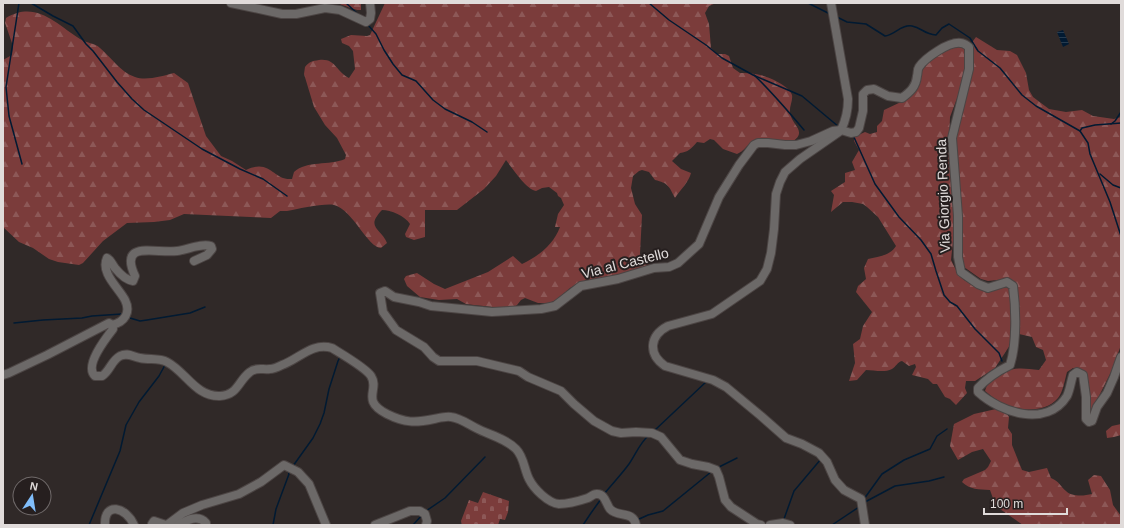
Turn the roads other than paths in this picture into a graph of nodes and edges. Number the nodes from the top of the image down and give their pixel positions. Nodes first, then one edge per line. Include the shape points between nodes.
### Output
1 (231, 3) edge
2 (370, 3) edge
3 (831, 3) edge
4 (841, 130) junction
5 (194, 261) dead end
6 (112, 325) junction
7 (1121, 357) edge
8 (3, 375) edge
9 (105, 525) edge
10 (134, 525) edge
11 (152, 525) edge
12 (167, 525) edge
13 (178, 525) edge
14 (206, 525) edge
15 (326, 525) edge
16 (375, 525) edge
17 (426, 525) edge
18 (636, 525) edge
19 (761, 525) edge
20 (770, 525) edge
21 (790, 525) edge
22 (865, 525) edge

1 - 2 street via 282,14 325,8 340,10 366,22 370,19
3 - 4 street via 848,99 846,120
4 - 7 street, Via Giorgio Renda via 851,133 858,130 863,94 867,90 874,89 888,96 902,98 912,90 918,68 929,56 958,42 969,47 969,69 952,138 958,216 958,257 961,272 978,284 988,288 1007,282 1013,286 1015,327 1010,365 995,373 978,388 978,392 1008,411 1041,414 1058,406 1067,395 1073,375 1077,372 1083,375 1086,419 1089,422 1092,421 1097,407 1107,393
4 - 19 street, Via al Castello via 796,145 768,142 754,145 719,197 699,244 678,263 669,267 654,268 618,279 581,286 556,306 541,309 492,312 466,310 394,298 385,291 380,293 383,312 396,330 424,347 439,361 477,360 519,372 561,391 594,421 612,431 661,437 680,460 716,470 725,500 731,507
4 - 22 street via 800,159 786,172 780,182 776,194 771,253 767,269 760,281 712,314 662,329 656,335 653,349 659,362 665,366 713,380 726,387 786,438 818,453 827,462 835,480 844,490 861,499
5 - 6 street via 206,255 212,249 211,246 167,252 140,250 131,257 131,269 135,276 133,281 116,270 107,258 106,269 127,307 124,319
6 - 8 street via 107,323
6 - 18 street via 113,329 102,343 91,367 93,375 104,375 114,360 130,354 142,359 163,360 178,369 200,390 215,396 231,394 255,369 282,366 312,348 332,348 370,374 373,382 372,397 376,406 396,418 414,423 451,416 492,434 516,449 529,480 548,500 564,504 600,495 615,512 631,516
9 - 10 street via 107,514 118,509 126,513
11 - 12 street via 154,521
12 - 15 street via 202,505 239,494 284,465 298,472 309,484
13 - 14 street via 194,518 203,520
16 - 17 street via 410,511 425,514
20 - 21 street

